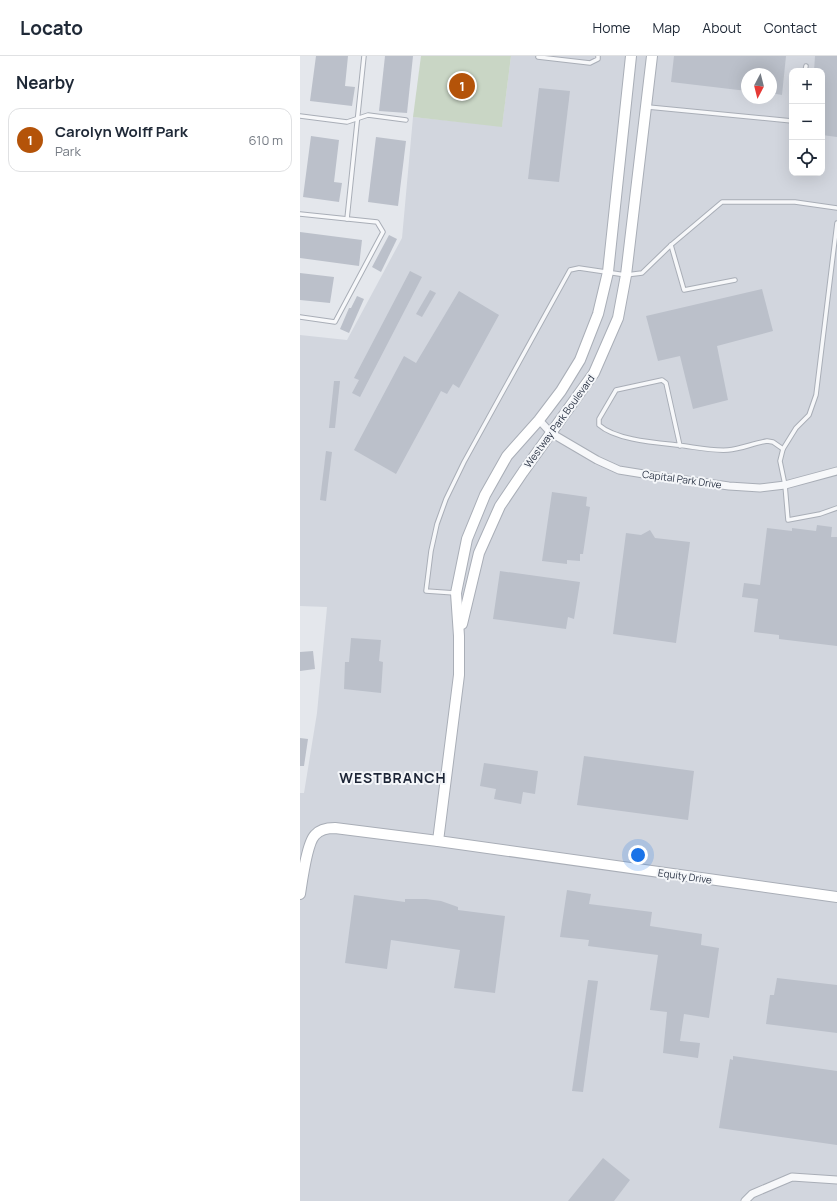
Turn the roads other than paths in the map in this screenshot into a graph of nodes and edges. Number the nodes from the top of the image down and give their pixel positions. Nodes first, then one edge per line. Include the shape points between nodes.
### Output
1 (364, 56) edge
2 (539, 56) edge
3 (598, 56) edge
4 (631, 56) edge
5 (652, 56) edge
6 (646, 107) junction
7 (300, 116) edge
8 (358, 118) junction
9 (406, 120) dead end
10 (789, 121) edge
11 (837, 208) edge
12 (300, 214) edge
13 (347, 219) junction
14 (837, 223) edge
15 (671, 244) junction
16 (608, 272) junction
17 (626, 275) junction
18 (735, 280) dead end
19 (300, 317) edge
20 (539, 420) junction
21 (551, 433) junction
22 (680, 446) junction
23 (783, 449) junction
24 (837, 471) edge
25 (785, 485) junction
26 (837, 508) edge
27 (456, 593) junction
28 (459, 636) junction
29 (438, 841) junction
30 (300, 894) edge
31 (837, 897) edge
32 (837, 1180) edge
33 (745, 1201) edge

1 - 8 lane
2 - 3 lane via 590,63 598,59
4 - 16 street, Westway Park Boulevard
5 - 6 street, Westway Park Boulevard
6 - 10 lane
6 - 17 street, Westway Park Boulevard
7 - 8 lane via 347,122
8 - 9 lane via 368,115
8 - 13 lane
11 - 15 lane via 796,202 722,202
12 - 13 lane
13 - 19 lane via 377,222 383,232 335,322
14 - 23 lane via 816,395 809,415 796,428
15 - 17 lane via 642,273
15 - 18 lane via 684,290
16 - 17 lane
16 - 20 street, Westway Park Boulevard via 598,314 580,360
16 - 27 lane via 578,268 570,270 446,499 431,551 426,591
17 - 21 street, Westway Park Boulevard via 618,318 594,373
20 - 21 street, Capital Park Drive
20 - 27 street, Westway Park Boulevard via 507,456 486,495 467,539
21 - 25 street, Capital Park Drive via 596,460 619,470 729,486 760,488
21 - 28 street, Westway Park Boulevard via 500,506 479,553
22 - 22 lane via 632,439 605,430 599,425 599,419 616,390 662,380 666,383
22 - 23 lane via 730,450 767,441
23 - 25 lane via 780,460
24 - 25 street, Capital Park Drive
25 - 26 lane via 788,520
27 - 28 street, Westway Park Boulevard
28 - 29 street, Westway Park Boulevard via 458,682
29 - 30 street via 335,828 321,830 313,836 309,846
29 - 31 street, Equity Drive
32 - 33 street via 792,1178 752,1194

